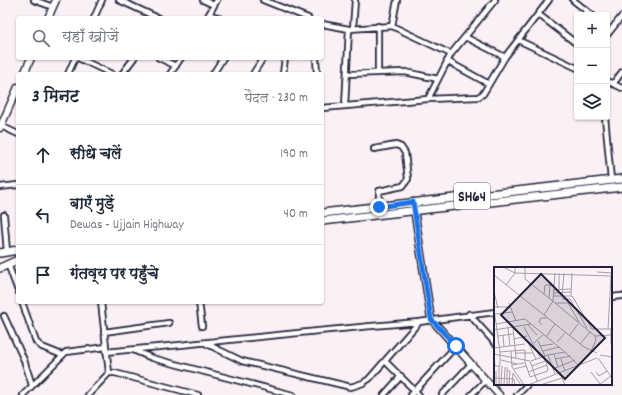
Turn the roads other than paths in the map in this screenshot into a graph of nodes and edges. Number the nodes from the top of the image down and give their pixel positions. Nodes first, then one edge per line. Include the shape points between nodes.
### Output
1 (34, 0) edge
2 (56, 0) edge
3 (102, 0) edge
4 (119, 0) edge
5 (203, 0) edge
6 (217, 0) edge
7 (263, 0) edge
8 (355, 0) edge
9 (397, 0) edge
10 (495, 0) edge
11 (549, 0) edge
12 (573, 0) edge
13 (214, 5) junction
14 (53, 7) junction
15 (588, 12) edge
16 (538, 14) junction
17 (49, 16) edge
18 (95, 16) edge
19 (154, 16) edge
20 (208, 16) edge
21 (303, 16) edge
22 (622, 16) edge
23 (324, 26) edge
24 (378, 26) junction
25 (392, 26) junction
26 (610, 27) edge
27 (351, 29) junction
28 (465, 37) junction
29 (518, 40) junction
30 (574, 42) edge
31 (451, 54) junction
32 (505, 57) junction
33 (29, 60) edge
34 (74, 60) edge
35 (82, 60) edge
36 (132, 60) edge
37 (163, 60) edge
38 (180, 60) edge
39 (223, 60) edge
40 (262, 60) edge
41 (285, 60) edge
42 (316, 60) edge
43 (447, 61) junction
44 (176, 66) junction
45 (574, 67) edge
46 (25, 72) edge
47 (69, 72) edge
48 (108, 72) edge
49 (124, 72) edge
50 (172, 72) edge
51 (214, 72) edge
52 (253, 72) edge
53 (283, 72) edge
54 (317, 72) edge
55 (622, 72) edge
56 (378, 73) junction
57 (347, 74) junction
58 (438, 79) junction
59 (610, 82) edge
60 (489, 84) junction
61 (613, 84) junction
62 (622, 88) edge
63 (16, 91) edge
64 (428, 99) junction
65 (345, 106) junction
66 (324, 108) edge
67 (605, 120) edge
68 (0, 127) edge
69 (16, 133) edge
70 (374, 149) dead end
71 (622, 179) edge
72 (611, 180) junction
73 (16, 185) edge
74 (0, 187) edge
75 (622, 187) edge
76 (413, 202) junction
77 (379, 207) junction
78 (415, 210) junction
79 (324, 213) edge
80 (4, 215) dead end
81 (324, 221) edge
82 (16, 250) edge
83 (4, 252) edge
84 (16, 261) edge
85 (8, 264) junction
86 (0, 268) edge
87 (16, 286) edge
88 (622, 296) edge
89 (612, 298) edge
90 (23, 304) edge
91 (101, 304) edge
92 (199, 304) edge
93 (494, 312) edge
94 (469, 314) junction
95 (4, 316) dead end
96 (431, 319) junction
97 (419, 322) junction
98 (168, 323) dead end
99 (202, 326) dead end
100 (104, 332) junction
101 (494, 342) edge
102 (205, 343) junction
103 (456, 346) junction
104 (106, 349) junction
105 (133, 350) junction
106 (62, 355) junction
107 (385, 361) junction
108 (471, 364) junction
109 (109, 373) junction
110 (401, 376) junction
111 (486, 380) junction
112 (32, 385) junction
113 (527, 385) edge
114 (415, 390) junction
115 (23, 395) edge
116 (88, 395) edge
117 (198, 395) edge
118 (293, 395) edge
119 (384, 395) edge
120 (411, 395) edge
121 (419, 395) edge
122 (442, 395) edge
123 (471, 395) edge
124 (499, 395) edge
125 (517, 395) edge

1 - 14 street
2 - 14 street
3 - 18 street
4 - 19 street
5 - 13 street
6 - 13 street
7 - 21 street
8 - 27 street
9 - 25 street
10 - 28 street
11 - 16 street
12 - 15 street
13 - 20 street
14 - 17 street
16 - 29 street
16 - 30 street
22 - 26 street
23 - 27 street
24 - 25 street
24 - 27 street
24 - 56 street
25 - 31 street
27 - 57 street
28 - 31 street
28 - 32 street
29 - 32 street
29 - 45 street
31 - 43 street
32 - 60 street
33 - 46 street
34 - 47 street
35 - 48 street
36 - 49 street
37 - 44 street
38 - 44 street
39 - 51 street
40 - 52 street
41 - 53 street
42 - 54 street
43 - 58 street
43 - 60 street
44 - 50 street
55 - 61 street
56 - 57 street
56 - 58 street via 404,72
57 - 65 street
58 - 64 street
59 - 61 street
60 - 64 street via 478,97
61 - 62 street
63 - 68 street
64 - 65 street
65 - 66 street
67 - 72 street
68 - 69 street
70 - 77 street via 401,146 405,153 408,179 403,186 379,191
71 - 72 main road, SH64
72 - 76 main road, SH64
73 - 74 street
75 - 78 main road, SH64
76 - 77 main road, SH64
76 - 78 street
77 - 79 main road, SH64
78 - 81 main road, SH64
78 - 96 street
80 - 83 street
82 - 83 main road
84 - 85 main road
85 - 86 main road
85 - 87 street
88 - 89 street
90 - 106 street via 36,342
91 - 100 street
92 - 99 street
93 - 94 street
94 - 96 street
94 - 101 street
95 - 112 street
96 - 97 street
96 - 103 street
97 - 102 street
97 - 107 street
98 - 100 street
100 - 104 street
102 - 105 street
102 - 107 street via 242,361 352,387 363,383
103 - 108 street
103 - 114 street
104 - 105 street
104 - 106 street via 70,350
104 - 109 street
105 - 118 street via 152,358
106 - 112 street
107 - 110 street
108 - 111 street
108 - 122 street
109 - 116 street
109 - 117 street
110 - 114 street
110 - 119 street
111 - 123 street
111 - 124 street
112 - 115 street
113 - 125 street
114 - 120 street
114 - 121 street

